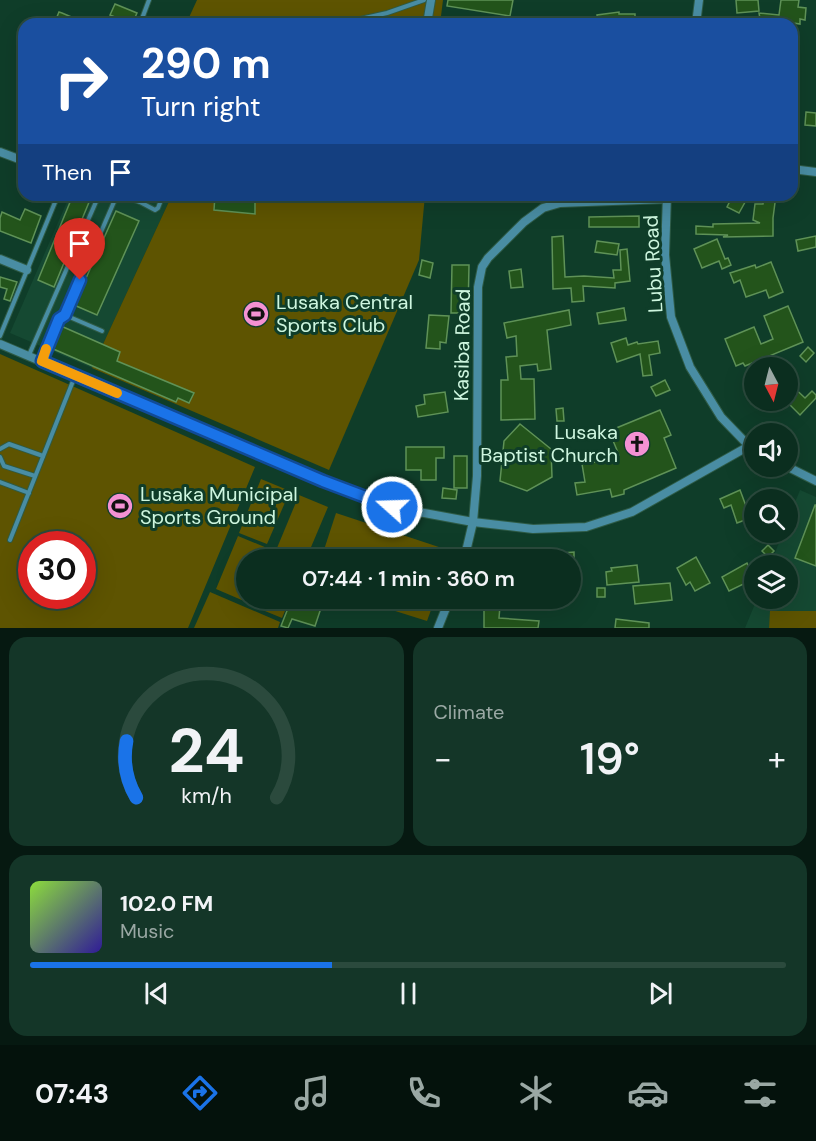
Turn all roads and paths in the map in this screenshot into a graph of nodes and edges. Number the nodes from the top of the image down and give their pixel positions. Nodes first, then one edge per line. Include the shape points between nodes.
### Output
1 (150, 0) edge
2 (423, 0) edge
3 (431, 0) edge
4 (699, 0) edge
5 (142, 18) edge
6 (365, 18) edge
7 (428, 18) edge
8 (697, 18) edge
9 (0, 152) edge
10 (18, 159) edge
11 (798, 170) edge
12 (816, 172) edge
13 (56, 201) edge
14 (96, 201) edge
15 (114, 201) edge
16 (137, 201) edge
17 (161, 201) edge
18 (596, 201) edge
19 (667, 201) edge
20 (140, 202) joint
21 (0, 259) edge
22 (27, 270) junction
23 (65, 315) junction
24 (102, 331) dead end
25 (0, 336) edge
26 (0, 344) edge
27 (29, 355) junction
28 (42, 361) junction
29 (75, 375) junction
30 (744, 440) edge
31 (0, 449) edge
32 (744, 452) edge
33 (0, 456) edge
34 (44, 456) junction
35 (798, 472) edge
36 (35, 477) junction
37 (816, 481) edge
38 (0, 482) edge
39 (29, 493) junction
40 (473, 522) junction
41 (10, 540) dead end
42 (467, 549) edge
43 (446, 609) edge
44 (438, 628) edge

1 - 5 lane
2 - 6 lane
3 - 7 street
4 - 8 street
9 - 10 street
11 - 12 street
13 - 22 lane
14 - 27 lane
15 - 23 lane
16 - 20 lane
17 - 20 lane via 155,210
18 - 40 street, Kasiba Road via 543,208 501,244 482,267 478,287 477,476
19 - 30 street, Lubu Road via 665,255 671,317 690,367 721,417
21 - 22 street
22 - 25 lane
23 - 24 lane
23 - 28 lane via 59,319
26 - 27 street
27 - 28 street
28 - 29 street
29 - 34 lane
29 - 40 street via 392,507
31 - 34 lane via 9,444
32 - 40 street via 632,512 586,527 533,529
33 - 36 lane via 4,466
34 - 36 lane
35 - 37 street
36 - 39 lane
38 - 39 lane
39 - 41 lane
40 - 42 street, Kasiba Road
43 - 44 street

